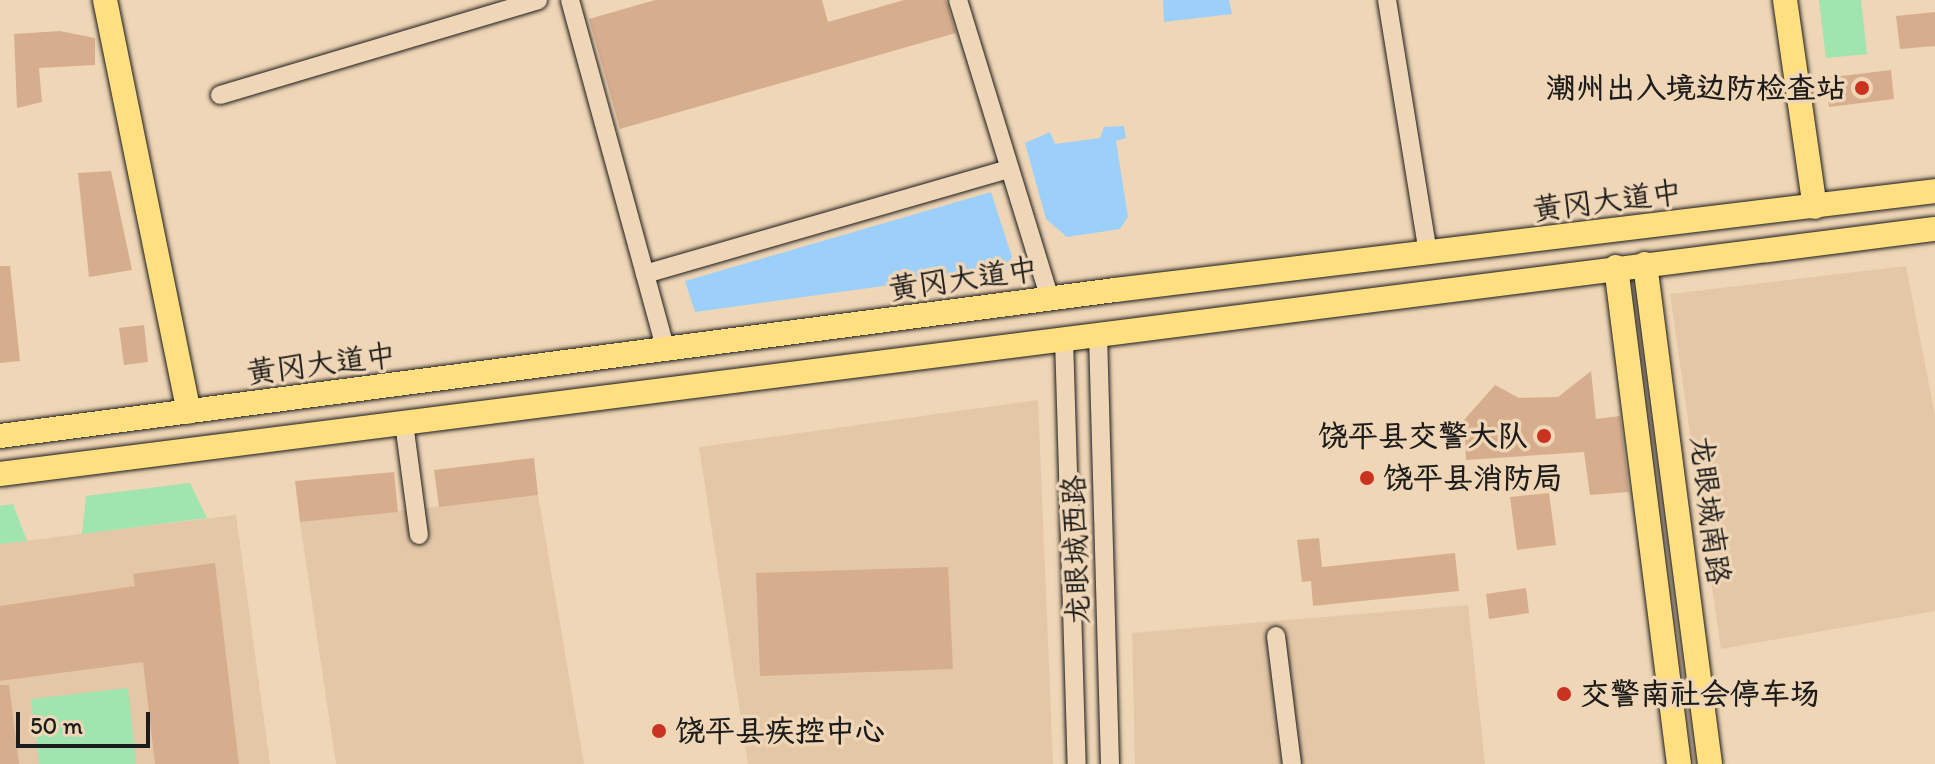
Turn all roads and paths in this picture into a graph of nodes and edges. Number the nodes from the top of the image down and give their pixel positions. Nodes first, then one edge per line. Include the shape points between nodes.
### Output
1 (105, 0) edge
2 (538, 0) edge
3 (570, 0) edge
4 (958, 0) edge
5 (1387, 0) edge
6 (1785, 0) edge
7 (220, 95) dead end
8 (1008, 169) junction
9 (1935, 191) edge
10 (1815, 207) junction
11 (1935, 229) edge
12 (1428, 254) junction
13 (1379, 260) junction
14 (1645, 264) junction
15 (1616, 267) junction
16 (645, 274) junction
17 (1055, 298) junction
18 (1384, 298) junction
19 (1098, 334) junction
20 (1064, 338) junction
21 (666, 352) junction
22 (670, 389) junction
23 (235, 406) junction
24 (189, 412) junction
25 (404, 423) junction
26 (0, 436) edge
27 (240, 444) junction
28 (0, 474) edge
29 (419, 535) dead end
30 (1276, 636) dead end
31 (1077, 764) edge
32 (1110, 764) edge
33 (1292, 764) edge
34 (1679, 764) edge
35 (1710, 764) edge

1 - 24 main road
2 - 7 street
3 - 16 street
4 - 8 street
5 - 12 street
6 - 10 main road
8 - 16 street
8 - 17 street
9 - 10 main road, 黄冈大道中
10 - 12 main road, 黄冈大道中
11 - 14 main road
12 - 13 main road, 黄冈大道中
13 - 17 main road, 黄冈大道中
13 - 18 main road
14 - 15 main road
14 - 35 main road, 龙眼城南路
15 - 18 main road
15 - 34 main road, 龙眼城南路
16 - 21 street
17 - 20 main road
17 - 21 main road, 黄冈大道中
18 - 19 main road
19 - 20 main road
19 - 32 street, 龙眼城西路
20 - 22 main road
20 - 31 street, 龙眼城西路
21 - 22 main road
21 - 23 main road, 黄冈大道中
22 - 25 main road
23 - 24 main road, 黄冈大道中
23 - 27 main road
24 - 26 main road, 黄冈大道中
25 - 27 main road
25 - 29 street
27 - 28 main road
30 - 33 street

